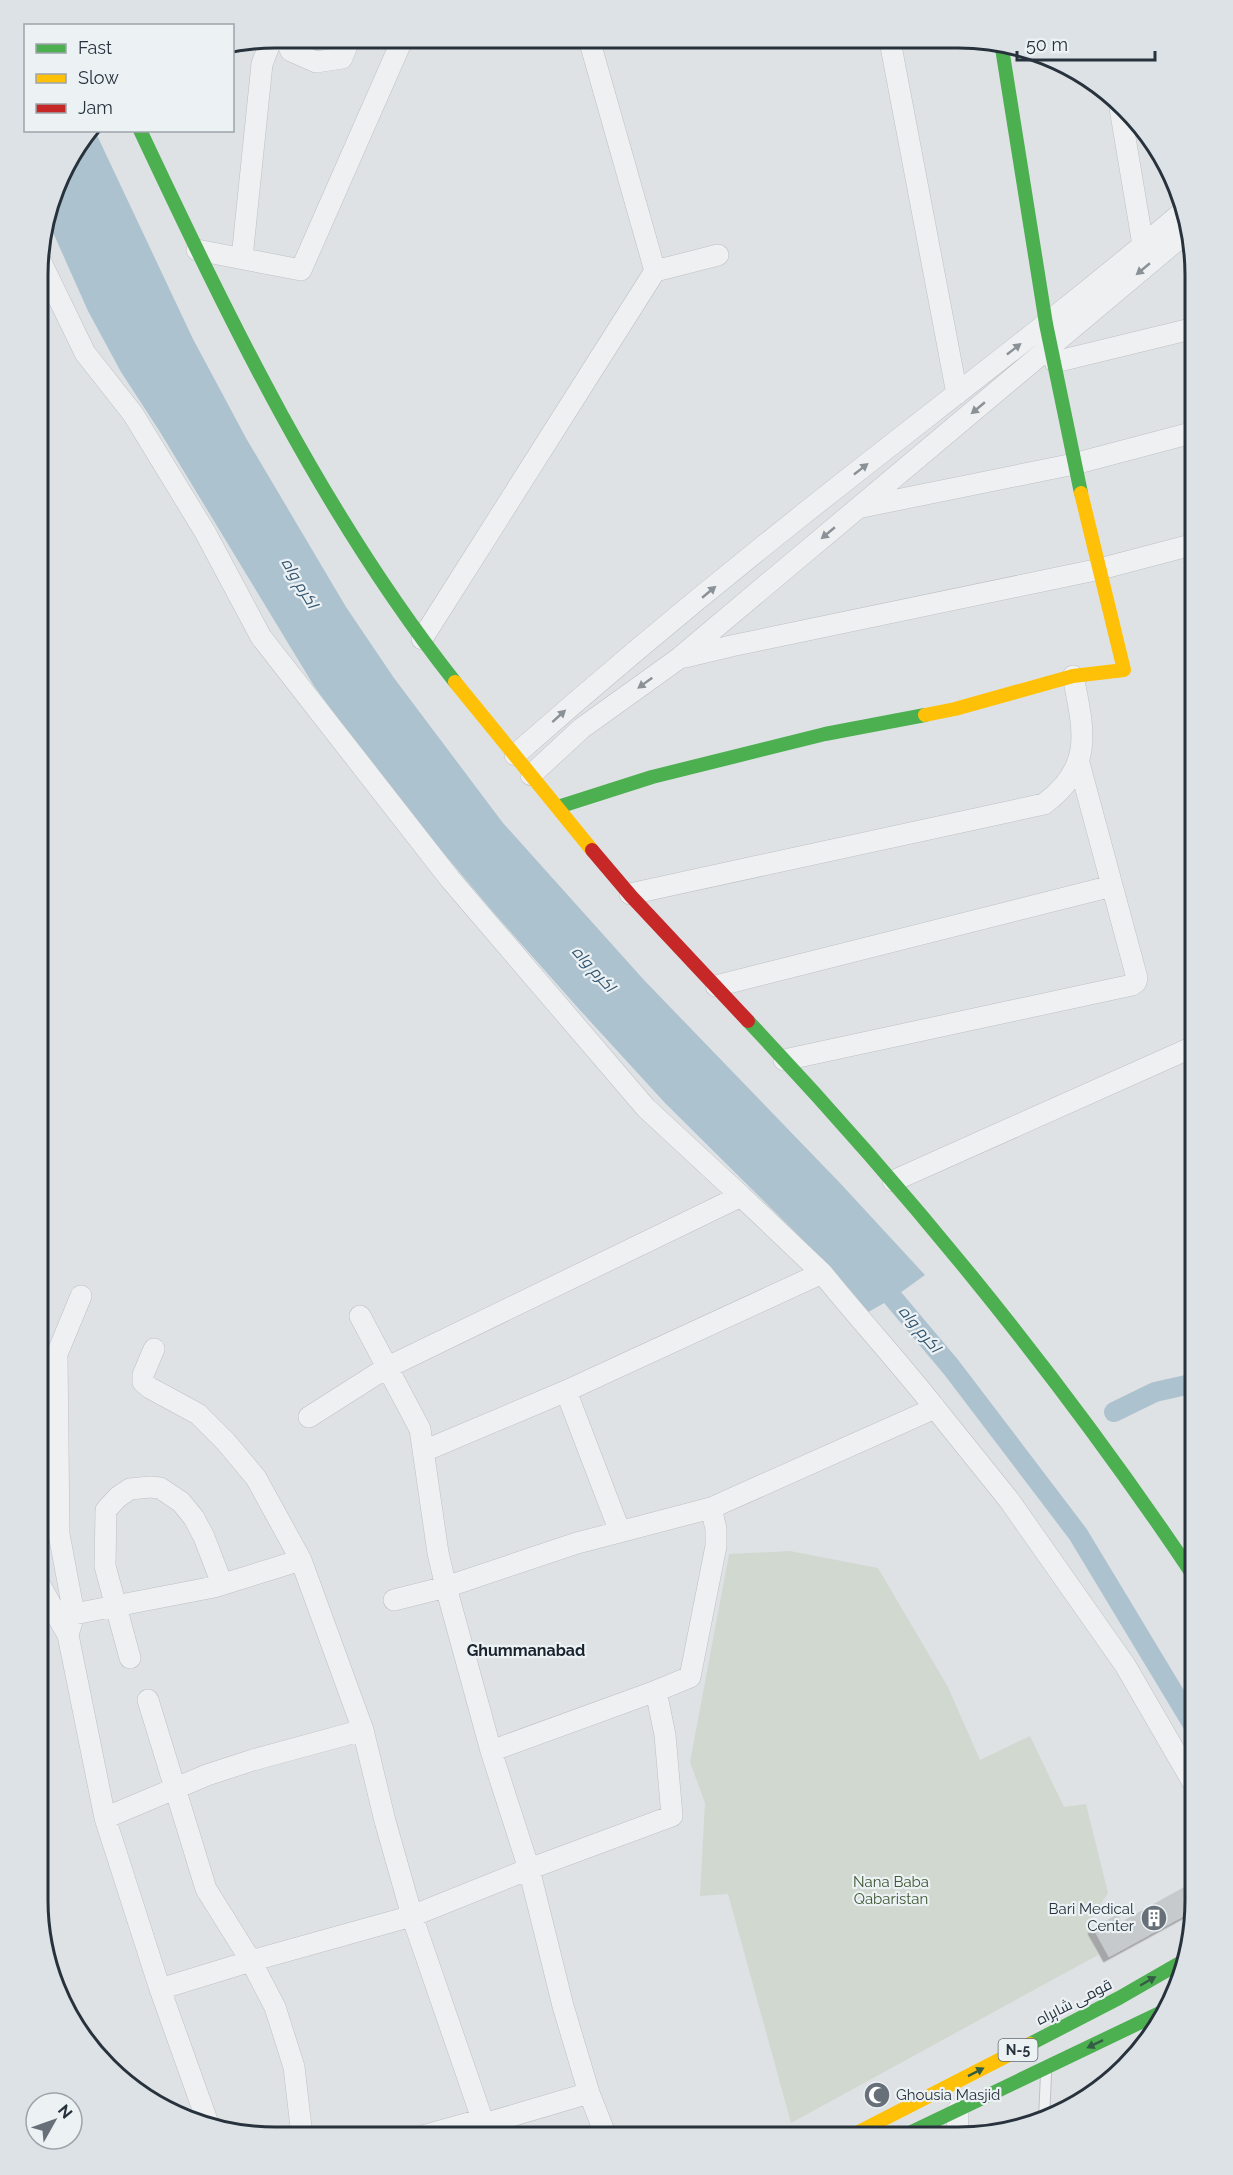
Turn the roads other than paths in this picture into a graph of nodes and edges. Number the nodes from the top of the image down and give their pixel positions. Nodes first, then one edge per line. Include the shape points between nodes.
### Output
1 (268, 48) edge
2 (290, 48) edge
3 (346, 48) edge
4 (399, 48) edge
5 (592, 48) edge
6 (891, 48) edge
7 (1003, 52) edge
8 (1122, 118) edge
9 (141, 132) edge
10 (1177, 217) edge
11 (1182, 237) edge
12 (1143, 245) junction
13 (197, 249) junction
14 (718, 255) dead end
15 (242, 258) junction
16 (655, 271) junction
17 (48, 277) edge
18 (1046, 324) junction
19 (1185, 330) edge
20 (1053, 354) junction
21 (957, 394) junction
22 (1185, 435) edge
23 (1074, 464) junction
24 (858, 508) junction
25 (1185, 547) edge
26 (1100, 569) junction
27 (422, 639) junction
28 (678, 659) junction
29 (1073, 676) junction
30 (515, 755) junction
31 (1079, 763) junction
32 (531, 775) junction
33 (558, 807) junction
34 (1112, 886) junction
35 (630, 894) junction
36 (716, 986) junction
37 (1185, 1050) edge
38 (784, 1060) junction
39 (893, 1181) junction
40 (741, 1196) junction
41 (822, 1273) junction
42 (81, 1296) dead end
43 (360, 1316) dead end
44 (154, 1349) dead end
45 (48, 1352) edge
46 (386, 1368) junction
47 (48, 1369) edge
48 (566, 1391) junction
49 (935, 1408) junction
50 (309, 1417) dead end
51 (423, 1451) junction
52 (711, 1508) junction
53 (620, 1532) junction
54 (301, 1560) junction
55 (1185, 1563) edge
56 (222, 1584) junction
57 (446, 1587) junction
58 (48, 1600) edge
59 (394, 1600) dead end
60 (116, 1607) junction
61 (74, 1614) junction
62 (68, 1635) junction
63 (130, 1658) dead end
64 (656, 1691) junction
65 (148, 1700) dead end
66 (363, 1730) junction
67 (491, 1751) junction
68 (1185, 1769) edge
69 (175, 1790) junction
70 (105, 1818) junction
71 (529, 1869) junction
72 (412, 1916) junction
73 (251, 1961) junction
74 (1175, 1966) edge
75 (160, 1989) junction
76 (1151, 2020) edge
77 (1005, 2056) junction
78 (1046, 2068) junction
79 (1019, 2081) junction
80 (590, 2093) junction
81 (958, 2110) junction
82 (1044, 2110) edge
83 (205, 2116) edge
84 (485, 2126) edge
85 (301, 2127) edge
86 (603, 2127) edge
87 (868, 2127) edge
88 (922, 2127) edge
89 (957, 2127) edge

1 - 15 street via 262,64
2 - 3 street via 316,62 342,58
4 - 15 street via 301,270
5 - 16 street
6 - 21 street
7 - 18 main road
8 - 12 street
9 - 13 main road
10 - 12 street
11 -> 20 street
12 - 18 street
13 - 15 street
13 - 27 main road via 293,437 354,539
14 - 16 street
16 - 27 street
17 - 40 street via 85,353 133,414 205,532 261,637 450,879 645,1108
18 - 20 main road
21 -> 18 street
19 - 20 street
20 - 23 main road
20 -> 24 street
30 -> 21 street via 800,517
22 - 23 street
23 - 24 street
23 - 26 main road
24 -> 28 street
25 - 26 street
26 - 28 street
26 - 29 main road via 1124,670
27 - 30 main road
28 -> 32 street via 582,728
29 - 31 street via 1082,724
29 - 33 main road via 955,709 825,734 652,777
30 - 32 main road
31 - 34 street
31 - 35 street via 1062,791 1044,804
32 - 33 main road
33 - 35 main road
34 - 36 street
34 - 38 street via 1137,978 1132,985
35 - 36 main road
36 - 38 main road
37 - 39 street
38 - 39 main road
39 - 55 main road via 1061,1385
40 - 41 street
40 - 46 street
41 - 48 street
41 - 49 street
42 - 45 street
43 - 46 street
44 - 54 street via 142,1375 143,1382 198,1414 226,1442 256,1478
46 - 50 street
46 - 51 street via 420,1430
47 - 61 street via 59,1534
48 - 51 street
48 - 53 street
49 - 52 street
49 - 68 street via 1010,1500 1125,1665
51 - 57 street
52 - 53 street
52 - 64 street via 716,1546 690,1677
53 - 57 street
54 - 56 street
54 - 66 street
56 - 60 street
56 - 60 street via 204,1537 181,1502 160,1488 130,1489 106,1510 105,1566
57 - 59 street
57 - 67 street
58 - 62 street
60 - 61 street
60 - 63 street
61 - 62 street
62 - 70 street
64 - 67 street
64 - 71 street via 672,1815
65 - 69 street
66 - 69 street via 253,1760
66 - 72 street
67 - 71 street
69 - 70 street
69 - 73 street via 206,1889
70 - 75 street
71 - 72 street
71 - 80 street via 563,2006
72 - 73 street
72 - 84 street
73 - 75 street
73 - 85 street via 274,2007 294,2067
77 -> 74 main road, قومی شاہراہ / N-5
75 - 83 street
76 -> 78 main road, N-5
77 - 79 main road
87 -> 77 main road, قومی شاہراہ / N-5
78 - 79 main road, N-5
78 - 82 lane
79 - 81 main road, N-5
80 - 84 street
80 - 86 street
81 - 88 main road, N-5
81 - 89 street

